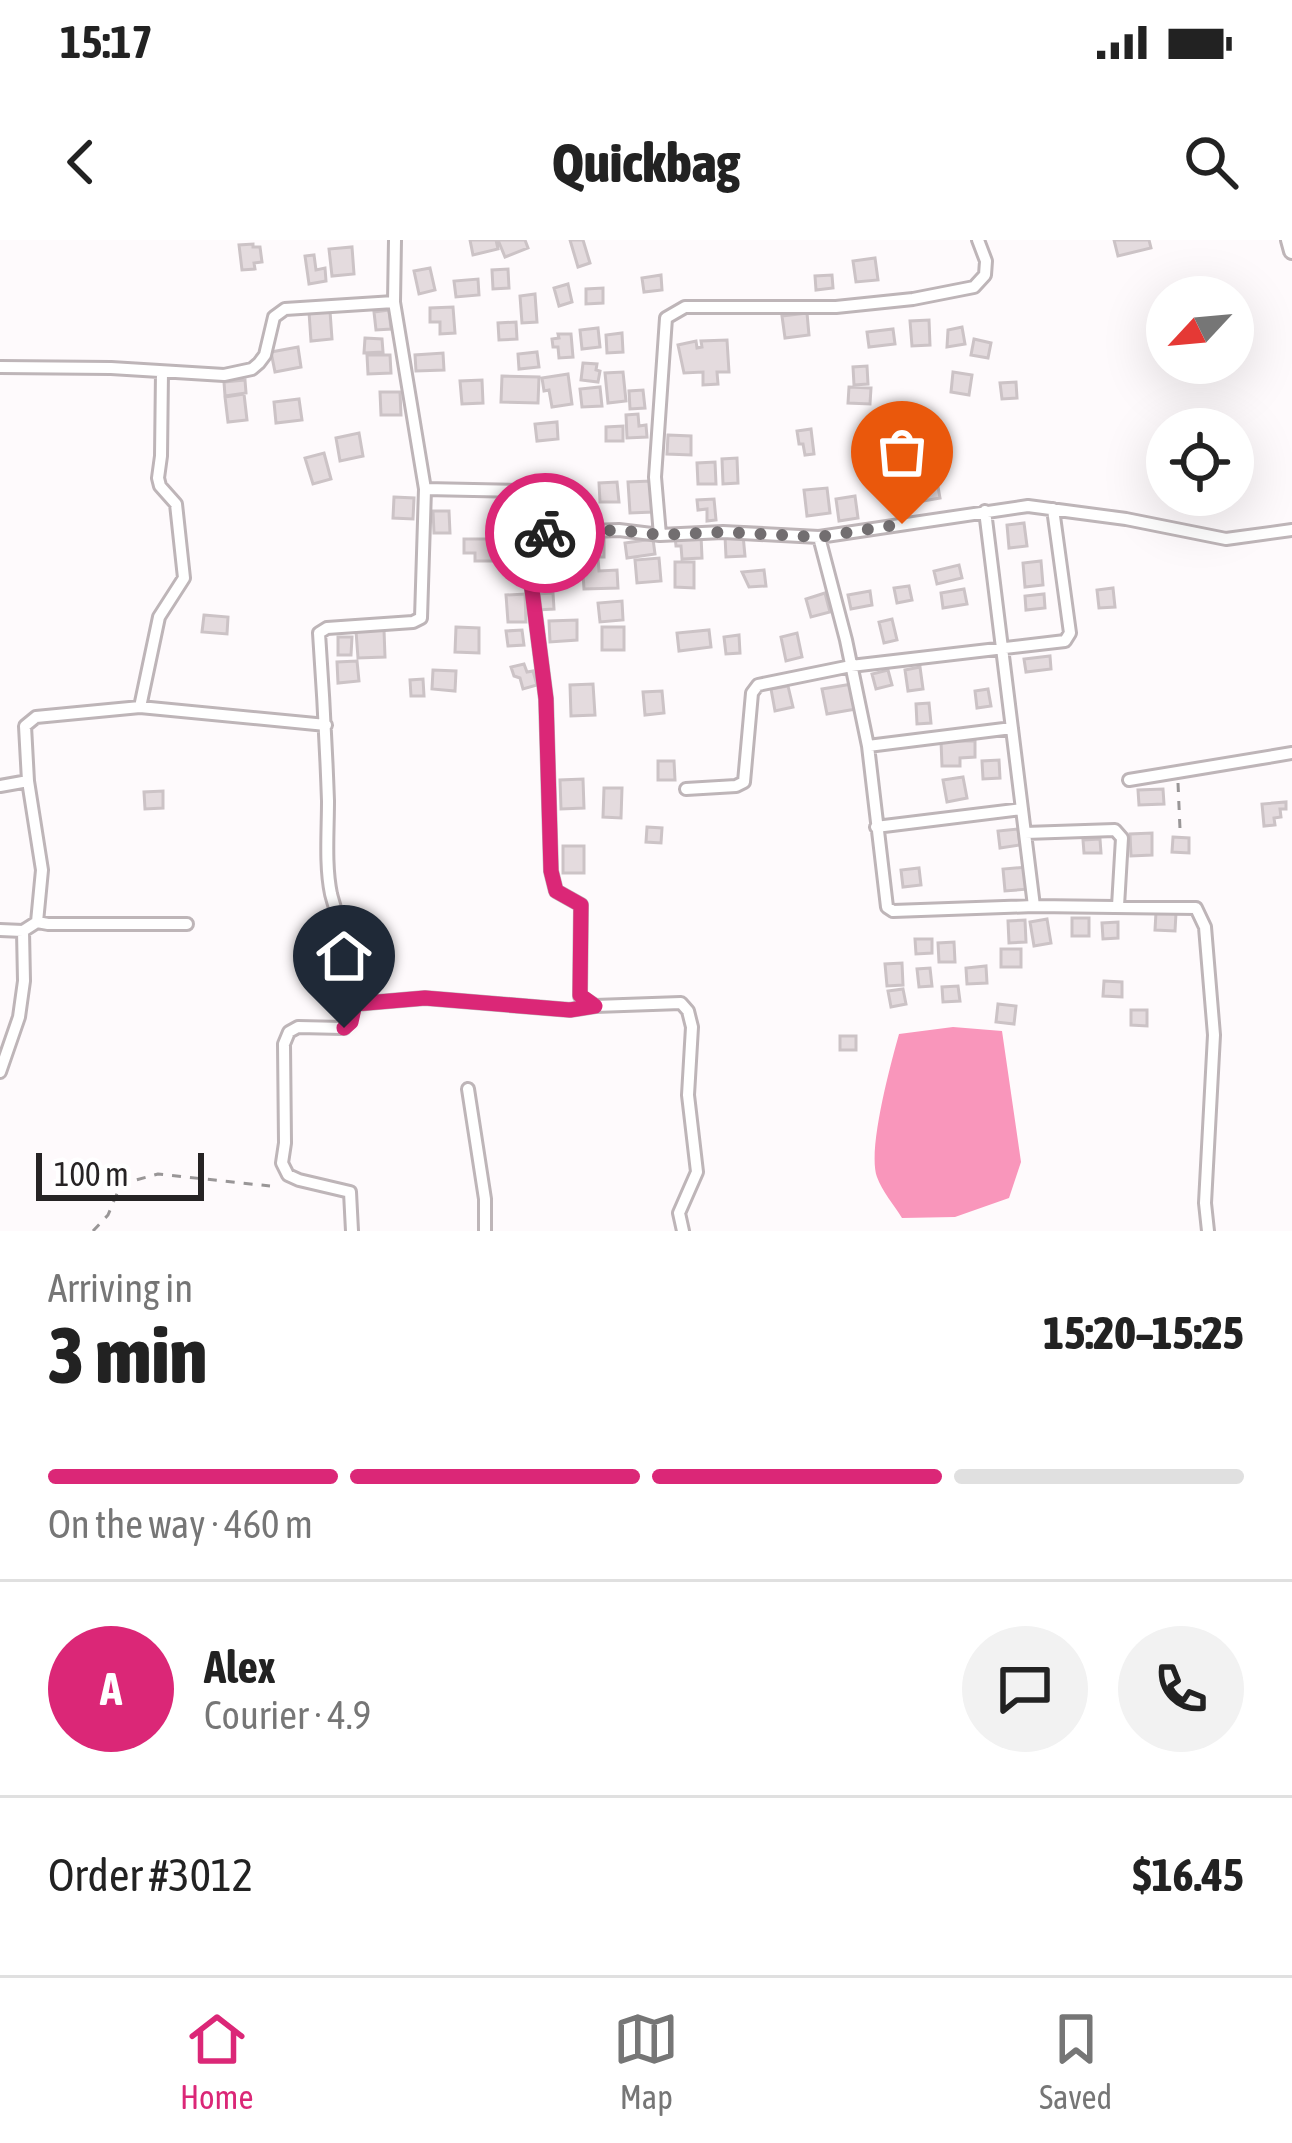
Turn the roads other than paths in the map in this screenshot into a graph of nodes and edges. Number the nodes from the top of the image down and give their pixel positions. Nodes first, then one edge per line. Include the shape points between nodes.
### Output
1 (394, 240) edge
2 (979, 240) edge
3 (1289, 240) edge
4 (1292, 251) edge
5 (394, 302) junction
6 (0, 367) edge
7 (162, 372) junction
8 (425, 489) junction
9 (1053, 509) junction
10 (985, 512) junction
11 (1292, 530) edge
12 (534, 533) junction
13 (660, 535) junction
14 (819, 537) junction
15 (1002, 647) junction
16 (851, 666) junction
17 (140, 707) junction
18 (326, 725) junction
19 (1012, 728) junction
20 (868, 746) junction
21 (1292, 753) edge
22 (1129, 780) dead end
23 (28, 781) junction
24 (0, 786) edge
25 (686, 789) dead end
26 (1022, 809) junction
27 (877, 827) junction
28 (1025, 833) junction
29 (1034, 906) junction
30 (1118, 906) junction
31 (38, 922) junction
32 (187, 924) dead end
33 (0, 931) edge
34 (23, 931) junction
35 (355, 1004) junction
36 (595, 1006) junction
37 (0, 1072) edge
38 (469, 1089) dead end
39 (352, 1231) edge
40 (485, 1231) edge
41 (683, 1231) edge
42 (1208, 1231) edge

1 - 5 street
2 - 13 street via 985,274 974,287 836,307 685,307 666,318 655,477
3 - 4 main road
5 - 7 street via 285,309 252,369
5 - 8 street
6 - 7 street
7 - 17 street via 158,478 176,503 184,578 159,616
8 - 12 street via 520,491 530,497
8 - 18 street via 422,618 320,633
9 - 10 street
9 - 11 street via 1226,539
9 - 15 street via 1070,633
10 - 14 street
10 - 15 street
12 - 13 street
12 - 36 street via 551,871 556,891 581,905 580,995
13 - 14 street
14 - 16 street
15 - 16 street
15 - 19 street
16 - 20 street
16 - 25 street via 758,685 744,782
17 - 18 street
17 - 23 street via 36,717 25,726
18 - 35 street via 330,888
19 - 20 street
19 - 26 street
20 - 27 street
21 - 22 street
23 - 24 street
23 - 31 street via 42,870
26 - 27 street
26 - 28 street
27 - 29 street via 884,898 893,911
28 - 29 street
28 - 30 street via 1115,830 1122,838
29 - 30 street
30 - 42 street via 1196,908 1205,927 1214,1035
31 - 32 street
31 - 34 street
33 - 34 street
34 - 37 street via 19,1017
35 - 36 street via 425,998
35 - 39 street via 344,1028 289,1032 282,1162 299,1180 350,1192
36 - 41 street via 681,1003 688,1011 697,1172 679,1213
38 - 40 street

